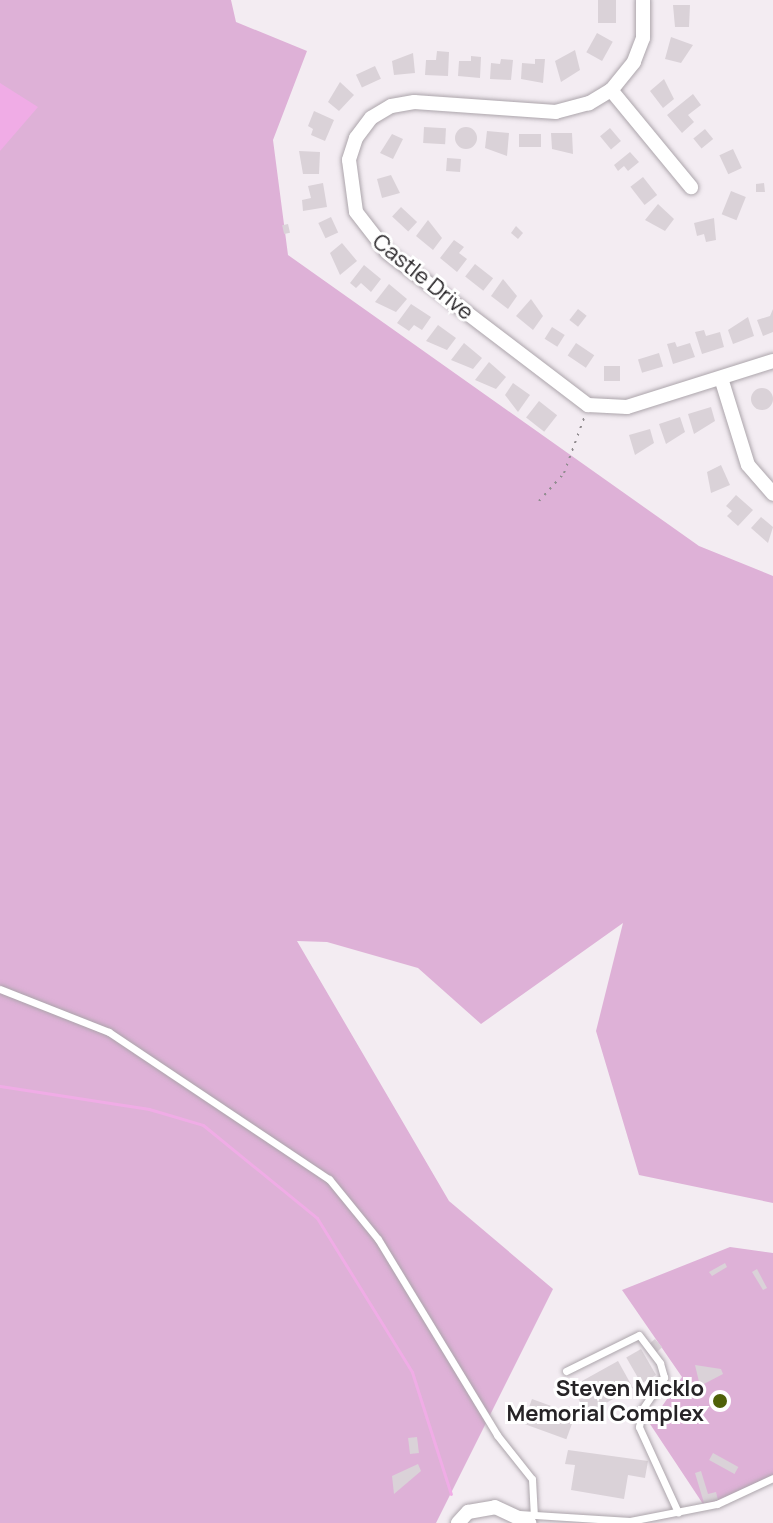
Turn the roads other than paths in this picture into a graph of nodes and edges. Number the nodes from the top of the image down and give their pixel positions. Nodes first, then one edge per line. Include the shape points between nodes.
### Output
1 (643, 0) edge
2 (611, 90) junction
3 (691, 187) dead end
4 (773, 361) edge
5 (721, 378) junction
6 (773, 494) edge
7 (0, 989) edge
8 (566, 1371) dead end
9 (773, 1478) edge
10 (678, 1512) junction
11 (526, 1517) edge
12 (458, 1523) edge

1 - 2 street, Castle Drive via 639,50
2 - 3 street
2 - 5 street, Castle Drive via 556,112 403,103 381,111 362,127 349,160 356,212 378,244 588,405 627,407
4 - 5 street
5 - 6 street via 748,465
7 - 11 lane via 109,1032 329,1179 378,1239 497,1435 532,1479
8 - 10 lane via 639,1335 664,1377 642,1410 639,1427
9 - 10 lane via 717,1504
10 - 11 lane via 622,1521
11 - 12 street via 480,1508

